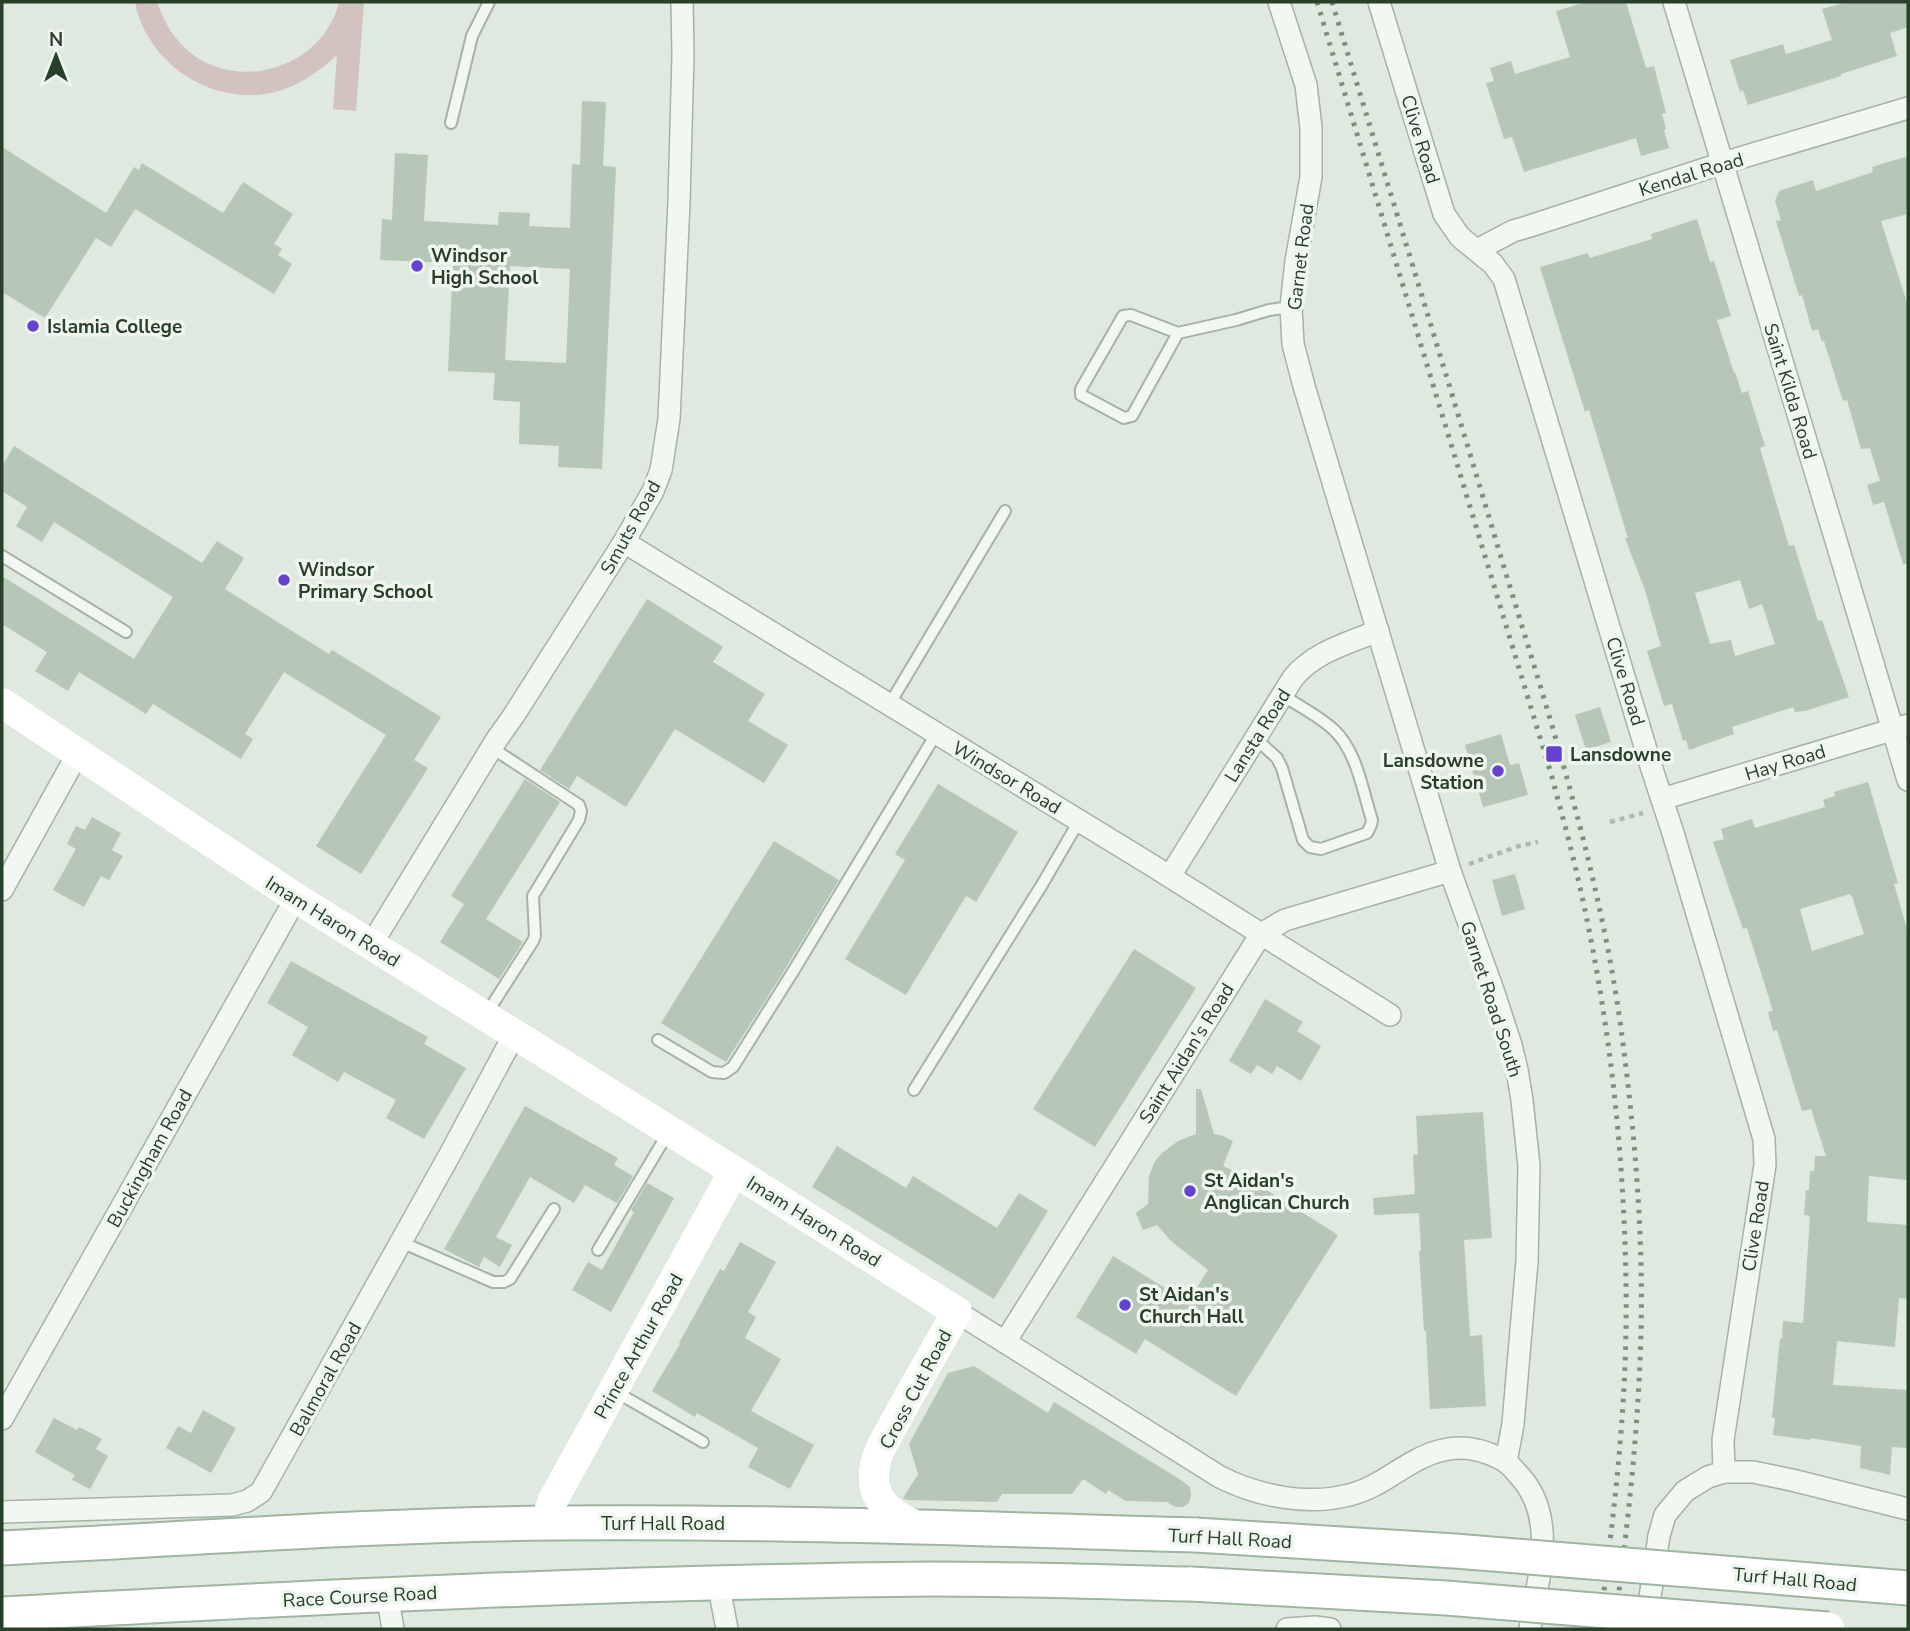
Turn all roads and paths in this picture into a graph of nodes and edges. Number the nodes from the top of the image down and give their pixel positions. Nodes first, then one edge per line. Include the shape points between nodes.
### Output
1 (489, 2) edge
2 (682, 2) edge
3 (1279, 2) edge
4 (1379, 2) edge
5 (1674, 2) edge
6 (1908, 108) edge
7 (451, 123) dead end
8 (1723, 163) junction
9 (1477, 250) junction
10 (1291, 307) junction
11 (1178, 332) junction
12 (1005, 510) dead end
13 (624, 542) junction
14 (2, 556) edge
15 (1378, 631) junction
16 (126, 632) dead end
17 (1283, 695) junction
18 (2, 703) edge
19 (889, 705) junction
20 (1900, 727) edge
21 (936, 734) junction
22 (1255, 738) junction
23 (492, 748) junction
24 (78, 753) junction
25 (1908, 780) edge
26 (1655, 805) junction
27 (1079, 821) junction
28 (1610, 822) dead end
29 (1538, 842) dead end
30 (1450, 871) junction
31 (1170, 877) junction
32 (2, 890) edge
33 (296, 898) junction
34 (1261, 934) junction
35 (371, 945) junction
36 (1390, 1015) dead end
37 (485, 1017) junction
38 (514, 1035) junction
39 (658, 1040) dead end
40 (914, 1090) dead end
41 (670, 1131) junction
42 (734, 1171) junction
43 (554, 1209) dead end
44 (401, 1242) junction
45 (598, 1250) dead end
46 (957, 1312) junction
47 (1005, 1342) junction
48 (614, 1391) junction
49 (2, 1419) edge
50 (703, 1442) dead end
51 (1506, 1462) junction
52 (1724, 1472) junction
53 (1908, 1509) edge
54 (2, 1513) edge
55 (550, 1523) junction
56 (921, 1528) junction
57 (2, 1548) edge
58 (718, 1582) junction
59 (1908, 1588) edge
60 (387, 1594) junction
61 (2, 1614) edge
62 (56, 1620) edge
63 (393, 1629) edge
64 (727, 1629) edge
65 (1287, 1629) edge
66 (1330, 1629) edge
67 (1530, 1629) edge
68 (1645, 1629) edge
69 (1828, 1629) edge

1 - 7 lane via 472,36
2 - 13 street, Smuts Road via 669,419 661,470
3 - 10 street, Garnet Road via 1306,85 1311,128 1311,177
4 - 9 street, Clive Road via 1444,214 1460,237
5 - 8 street, Saint Kilda Road
6 - 8 street, Kendal Road
8 - 9 street, Kendal Road via 1513,232
8 - 20 street, Saint Kilda Road
9 - 26 street, Clive Road via 1504,279
10 - 11 lane
10 - 15 street, Garnet Road via 1293,344 1304,386
11 - 11 lane via 1132,416 1124,418 1081,395 1080,389 1123,316
12 - 19 lane
13 - 19 street, Windsor Road
13 - 23 street, Smuts Road
14 - 16 lane
15 - 17 street, Lansta Road via 1309,662
15 - 30 street, Garnet Road South
17 - 22 street, Lansta Road
17 - 22 lane via 1344,740 1371,820 1367,833 1321,849 1310,847 1303,840 1277,758
18 - 24 street, Imam Haron Road
19 - 21 street, Windsor Road
20 - 25 street, Saint Kilda Road
20 - 26 street, Hay Road
21 - 27 street, Windsor Road
21 - 39 lane via 733,1067 724,1073 712,1072
22 - 31 street, Lansta Road
23 - 35 street, Smuts Road
23 - 37 lane via 579,805 581,811 533,896 533,941
24 - 32 street
24 - 33 street, Imam Haron Road
26 - 28 path
26 - 52 street, Clive Road via 1766,1147 1723,1440
27 - 31 street, Windsor Road
27 - 40 lane
29 - 30 path
30 - 34 street via 1285,920
30 - 51 street, Garnet Road South via 1511,1045 1528,1153 1527,1261
31 - 34 street, Windsor Road
33 - 35 street, Imam Haron Road
33 - 49 street, Buckingham Road
34 - 36 street, Windsor Road
34 - 47 street, Saint Aidan's Road
35 - 37 street, Imam Haron Road
37 - 38 street, Imam Haron Road
38 - 41 street, Imam Haron Road
38 - 44 street, Balmoral Road
41 - 42 street, Imam Haron Road
41 - 45 lane
42 - 46 street, Imam Haron Road
42 - 48 street, Prince Arthur Road
43 - 44 lane via 504,1282 493,1282
44 - 54 street, Balmoral Road via 282,1458 256,1496 232,1505
46 - 47 street, Imam Haron Road
46 - 56 street, Cross Cut Road via 885,1440 873,1476 888,1509
47 - 51 street, Imam Haron Road via 1220,1477 1275,1496 1347,1496 1385,1481 1423,1457 1454,1448 1489,1452
48 - 50 lane
48 - 55 street, Prince Arthur Road via 553,1500
51 - 67 street, Imam Haron Road via 1533,1492 1543,1525
52 - 53 street via 1792,1480
52 - 68 street via 1696,1482 1665,1515
55 - 56 main road, Turf Hall Road
55 - 57 main road
56 - 59 main road, Turf Hall Road, bridge via 1196,1535
58 - 60 main road, Race Course Road
58 - 64 street
58 - 69 main road, bridge via 937,1579 1191,1584 1446,1598
60 - 62 main road, Race Course Road
60 - 63 street
61 - 62 main road, Race Course Road
65 - 66 street

